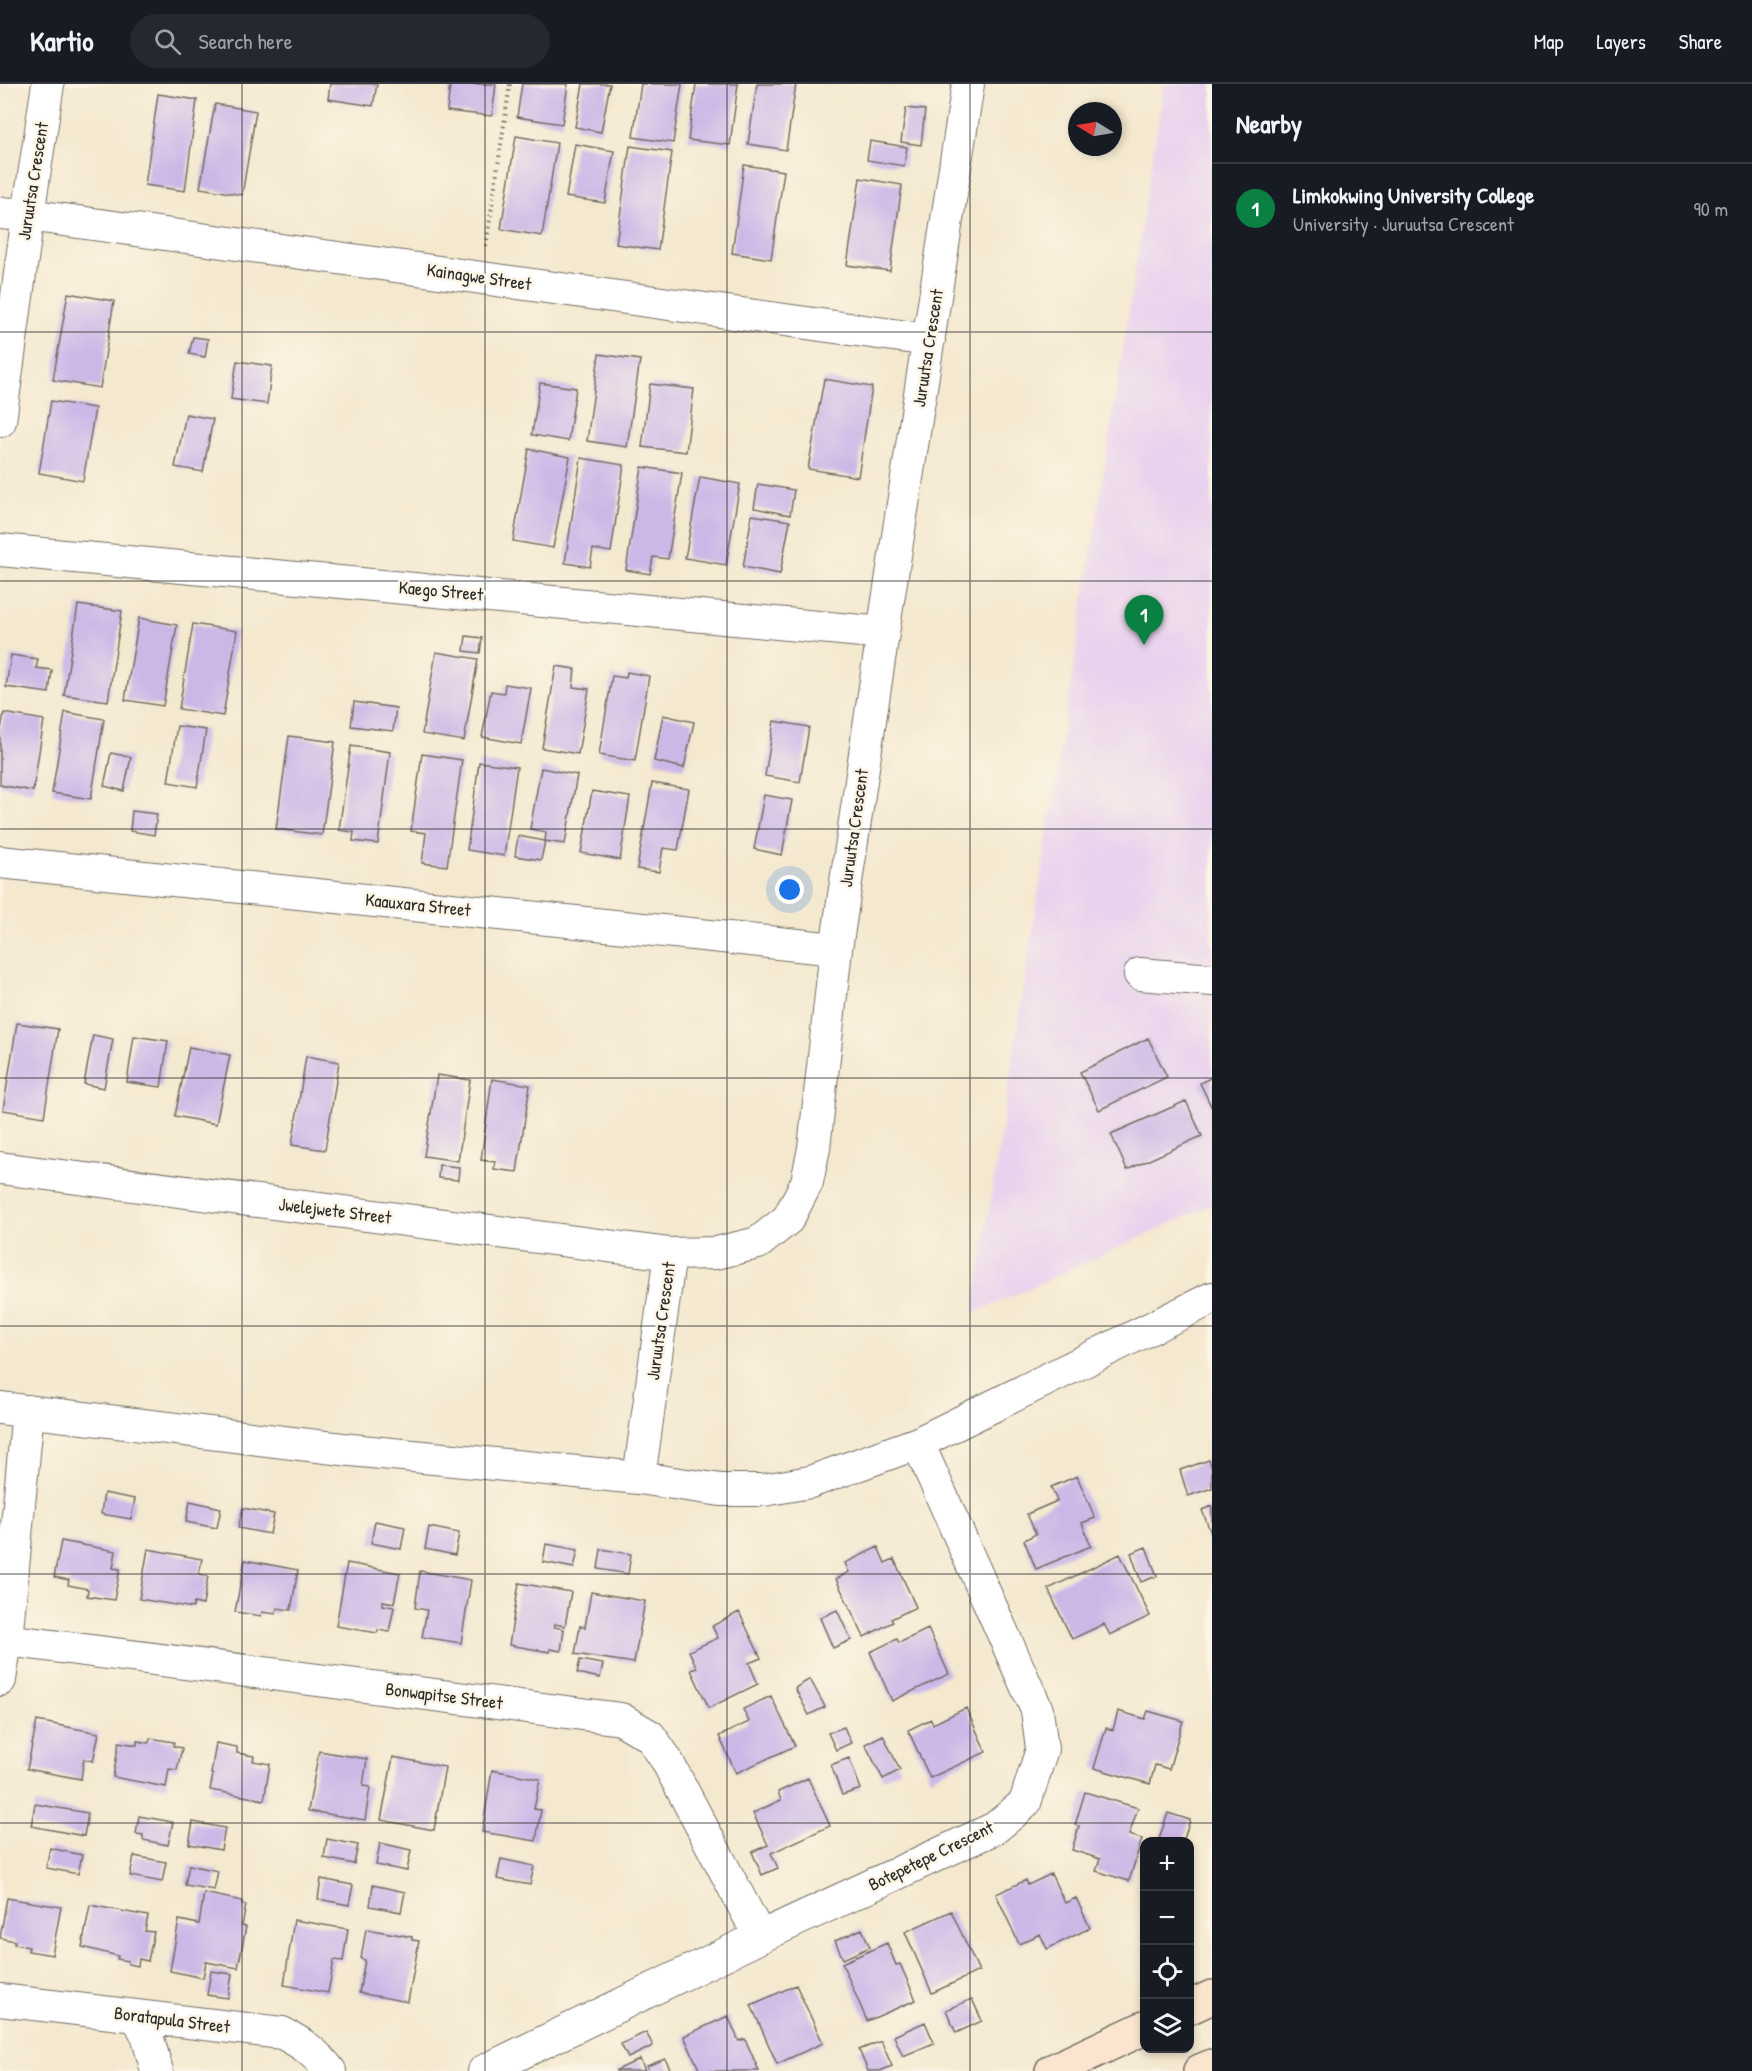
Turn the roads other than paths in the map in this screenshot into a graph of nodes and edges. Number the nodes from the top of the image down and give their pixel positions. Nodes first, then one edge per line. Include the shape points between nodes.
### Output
1 (48, 84) edge
2 (968, 84) edge
3 (14, 214) edge
4 (929, 339) junction
5 (0, 421) edge
6 (0, 550) edge
7 (883, 633) junction
8 (0, 862) edge
9 (836, 949) junction
10 (1140, 974) dead end
11 (1212, 980) edge
12 (0, 1168) edge
13 (670, 1254) junction
14 (1212, 1298) edge
15 (14, 1409) edge
16 (918, 1443) junction
17 (639, 1478) junction
18 (6, 1640) junction
19 (0, 1680) edge
20 (760, 1937) junction
21 (1212, 1997) edge
22 (0, 2000) edge
23 (1194, 2005) edge
24 (137, 2016) junction
25 (1140, 2030) edge
26 (1212, 2066) edge
27 (157, 2071) edge
28 (330, 2071) edge
29 (484, 2071) edge
30 (1052, 2071) edge
31 (1200, 2071) edge

1 - 3 street, Juruutsa Crescent
2 - 4 street, Juruutsa Crescent
3 - 4 street, Kainagwe Street
3 - 5 street, Juruutsa Crescent
4 - 7 street, Juruutsa Crescent
6 - 7 street, Kaego Street
7 - 9 street, Juruutsa Crescent
8 - 9 street, Kaauxara Street
9 - 13 street, Juruutsa Crescent via 814,1148 807,1182 788,1219 758,1243 716,1253
10 - 11 street
12 - 13 street, Jwelejwete Street
13 - 17 street, Juruutsa Crescent
14 - 16 street
15 - 17 street via 351,1450
15 - 18 street
16 - 17 street via 810,1482 764,1490 721,1490
16 - 20 street, Botepetepe Crescent via 1037,1710 1042,1749 1034,1775 1025,1803 995,1828
18 - 19 street
18 - 20 street, Bonwapitse Street via 621,1719 650,1736 666,1759
20 - 29 street, Botepetepe Crescent
21 - 23 main road
22 - 24 street, Boratapula Street
24 - 27 street
24 - 28 street, Boratapula Street via 282,2033 306,2045
25 - 30 main road
26 - 31 main road

